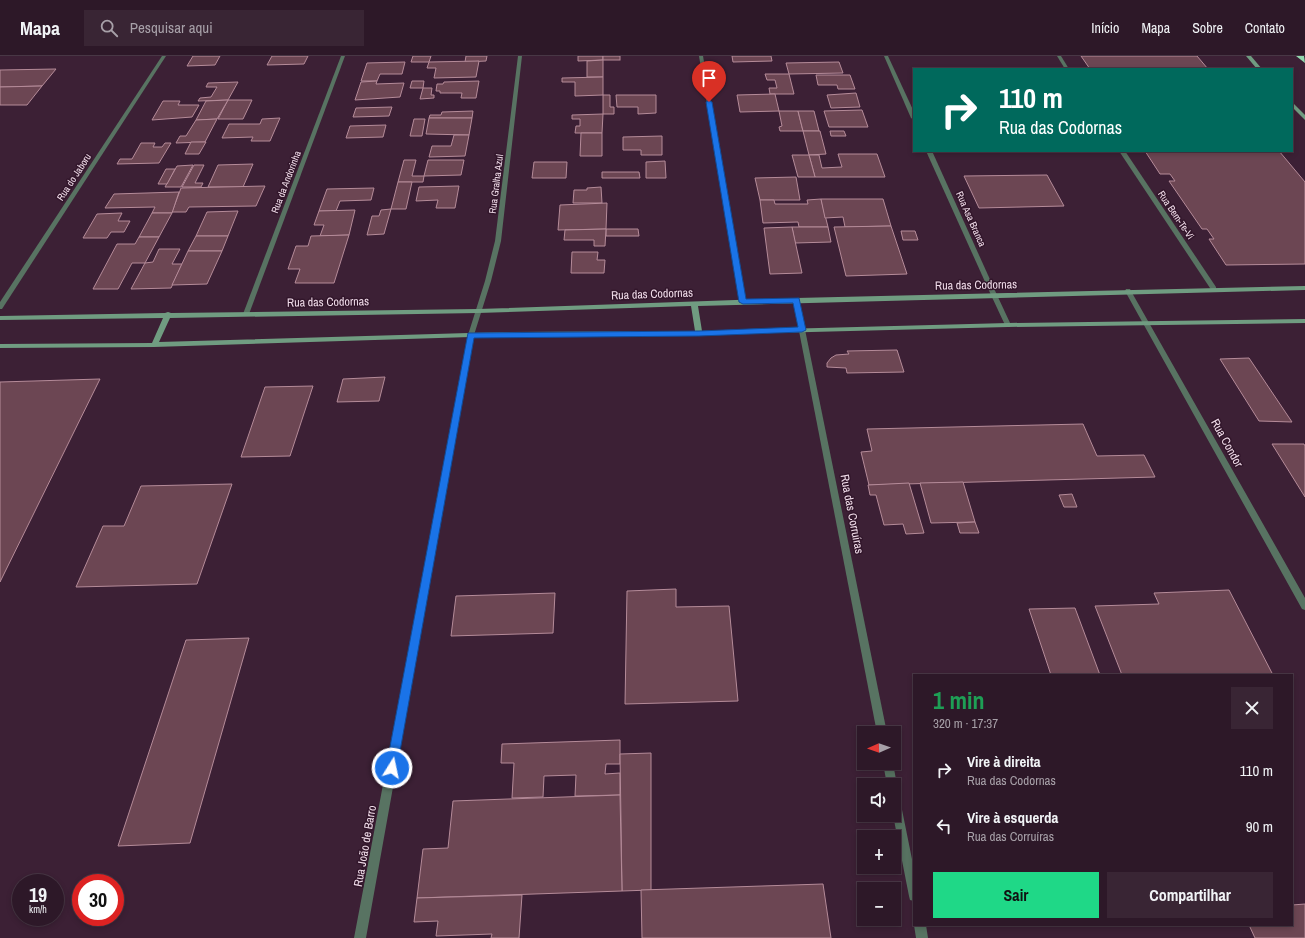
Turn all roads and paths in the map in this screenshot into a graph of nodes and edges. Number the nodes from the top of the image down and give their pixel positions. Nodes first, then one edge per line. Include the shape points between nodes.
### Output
1 (164, 56) edge
2 (343, 56) edge
3 (520, 56) edge
4 (701, 56) edge
5 (886, 56) edge
6 (1059, 56) edge
7 (1248, 56) edge
8 (1300, 56) edge
9 (1305, 61) edge
10 (1066, 68) edge
11 (1259, 68) edge
12 (1293, 105) edge
13 (913, 116) edge
14 (1305, 118) edge
15 (929, 152) edge
16 (1123, 152) edge
17 (1305, 288) edge
18 (1214, 289) junction
19 (1128, 291) junction
20 (994, 295) junction
21 (796, 300) junction
22 (743, 302) junction
23 (694, 304) junction
24 (0, 307) edge
25 (478, 311) junction
26 (168, 314) junction
27 (246, 314) junction
28 (0, 318) edge
29 (1305, 321) edge
30 (1147, 324) junction
31 (1008, 325) junction
32 (802, 330) junction
33 (699, 333) junction
34 (471, 335) junction
35 (154, 345) junction
36 (0, 346) edge
37 (1305, 606) edge
38 (881, 726) edge
39 (899, 822) edge
40 (913, 891) edge
41 (920, 926) edge
42 (360, 938) edge
43 (922, 938) edge

1 - 24 street, Rua do Jaboru
2 - 27 street, Rua da Andorinha
3 - 25 street, Rua Gralha Azul via 498,241
4 - 22 street
5 - 13 street
6 - 10 street
7 - 11 street
8 - 9 highway
12 - 14 street
15 - 20 street, Rua Asa Branca
16 - 18 street, Rua Bem-Te-Vi
17 - 18 street, Rua das Codornas
18 - 19 street, Rua das Codornas
19 - 20 street, Rua das Codornas
19 - 30 street, Rua Condor
20 - 21 street, Rua das Codornas
20 - 31 street, Rua Asa Branca
21 - 22 street, Rua das Codornas
21 - 32 street, Rua das Corruíras
22 - 23 street, Rua das Codornas
23 - 25 street, Rua das Codornas
23 - 33 street
25 - 27 street, Rua das Codornas
25 - 34 street, Rua João de Barro
26 - 27 street, Rua das Codornas
26 - 28 street, Rua das Codornas
26 - 35 street
29 - 30 street
30 - 31 street
30 - 37 street, Rua Condor
31 - 32 street
32 - 33 street
32 - 38 street, Rua das Corruíras
33 - 34 street
34 - 35 street
34 - 42 street, Rua João de Barro
35 - 36 street
39 - 40 street
41 - 43 street

